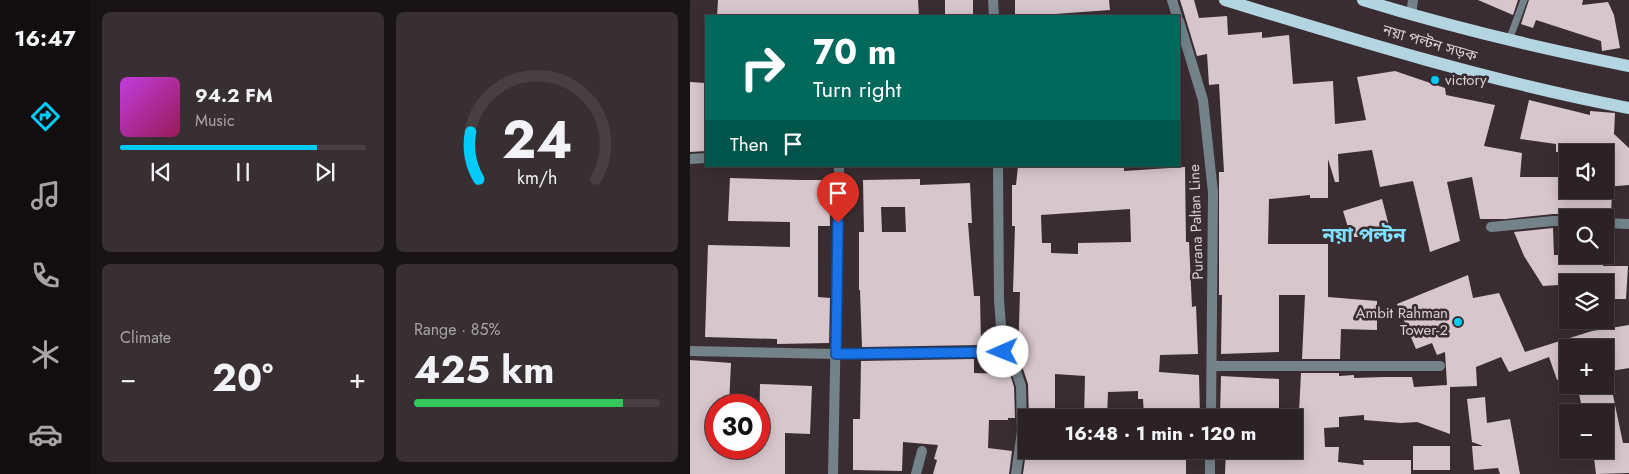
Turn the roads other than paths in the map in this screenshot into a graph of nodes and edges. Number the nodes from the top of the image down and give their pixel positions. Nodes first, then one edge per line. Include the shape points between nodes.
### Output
1 (993, 0) edge
2 (1172, 0) edge
3 (1225, 0) edge
4 (1363, 0) edge
5 (1413, 0) edge
6 (1524, 0) edge
7 (994, 15) edge
8 (1177, 15) edge
9 (1411, 15) junction
10 (1180, 24) edge
11 (1509, 40) junction
12 (1629, 66) edge
13 (1629, 108) edge
14 (705, 158) edge
15 (690, 159) edge
16 (839, 167) edge
17 (998, 167) edge
18 (1559, 221) edge
19 (1614, 223) edge
20 (1629, 224) edge
21 (1490, 227) dead end
22 (690, 351) edge
23 (1003, 352) junction
24 (836, 354) junction
25 (1212, 366) junction
26 (1440, 366) dead end
27 (1211, 409) edge
28 (922, 451) dead end
29 (1210, 459) edge
30 (833, 474) edge
31 (916, 474) edge
32 (1016, 474) edge
33 (1210, 474) edge

1 - 7 street
2 - 8 street
3 - 13 main road, নয়া পল্টন সড়ক via 1505,81
4 - 9 main road, নয়া পল্টন সড়ক
5 - 9 street
6 - 11 lane
9 - 11 main road, নয়া পল্টন সড়ক
10 - 25 street, Purana Paltan Line via 1203,100 1213,192
11 - 12 main road, নয়া পল্টন সড়ক
14 - 15 street
16 - 24 street
17 - 23 street via 999,300
18 - 21 street
19 - 20 street
22 - 24 street
23 - 24 street
23 - 32 street via 1015,368 1021,386 1022,431
24 - 30 street
25 - 26 street
25 - 27 street, Purana Paltan Line
28 - 31 street
29 - 33 street

